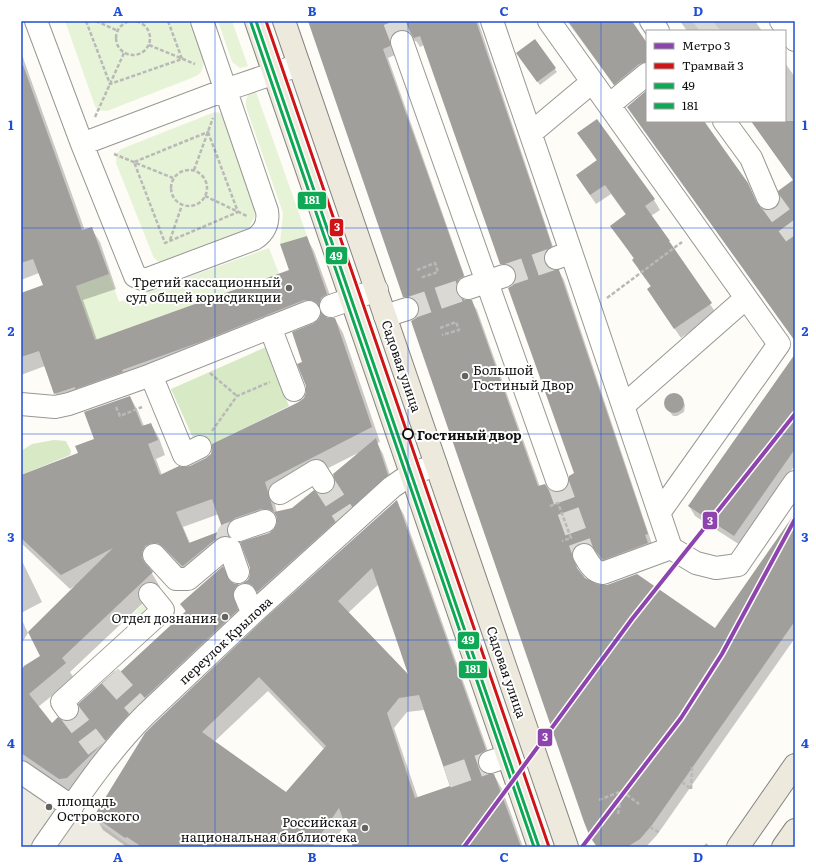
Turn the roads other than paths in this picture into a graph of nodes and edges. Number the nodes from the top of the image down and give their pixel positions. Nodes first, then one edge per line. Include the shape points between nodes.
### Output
1 (36, 21) edge
2 (202, 21) edge
3 (256, 21) edge
4 (284, 21) edge
5 (492, 21) edge
6 (549, 21) edge
7 (651, 21) edge
8 (781, 21) edge
9 (657, 30) edge
10 (795, 40) edge
11 (402, 42) tunnel mouth
12 (299, 65) junction
13 (274, 73) junction
14 (646, 75) edge
15 (592, 82) junction
16 (225, 90) junction
17 (609, 105) junction
18 (725, 122) edge
19 (531, 133) junction
20 (82, 144) junction
21 (768, 198) tunnel mouth
22 (377, 290) junction
23 (746, 298) junction
24 (351, 299) junction
25 (331, 306) dead end
26 (407, 309) tunnel mouth
27 (309, 312) dead end
28 (385, 316) junction
29 (270, 327) junction
30 (151, 375) junction
31 (291, 382) road end
32 (21, 404) edge
33 (623, 406) junction
34 (200, 447) road end
35 (436, 465) junction
36 (411, 474) junction
37 (557, 480) tunnel mouth
38 (323, 482) tunnel mouth
39 (795, 482) edge
40 (280, 492) dead end
41 (659, 513) junction
42 (265, 521) dead end
43 (230, 540) junction
44 (671, 548) junction
45 (154, 555) dead end
46 (584, 555) tunnel mouth
47 (238, 572) dead end
48 (150, 594) dead end
49 (67, 709) dead end
50 (795, 765) edge
51 (21, 772) edge
52 (72, 806) junction
53 (795, 830) edge
54 (43, 847) edge
55 (539, 847) edge
56 (567, 847) edge
57 (738, 847) edge
58 (783, 847) edge

1 - 20 street
2 - 16 street
3 - 13 main road, Садовая улица
4 - 12 main road, Садовая улица
5 - 19 street
6 - 15 street
7 - 9 street
8 - 10 street
11 - 37 street
12 - 13 street
12 - 22 main road, Садовая улица
13 - 16 street
13 - 24 main road, Садовая улица
14 - 17 street
15 - 17 street
15 - 19 street
16 - 20 street
16 - 20 street via 267,211 266,224 259,236 254,239 145,280 140,279 135,276
17 - 23 street
18 - 21 street via 750,158
19 - 33 street via 563,255 591,310
22 - 24 street
22 - 28 main road, Садовая улица
23 - 33 street
23 - 41 street via 779,344
24 - 25 street
24 - 36 main road, Садовая улица
26 - 28 street
27 - 29 street
28 - 35 main road, Садовая улица
29 - 30 street
29 - 31 street
30 - 32 street via 69,404 54,407
30 - 34 street via 184,455
33 - 41 street
35 - 36 street, переулок Крылова
35 - 56 main road, Садовая улица
36 - 52 street, переулок Крылова via 348,520 250,604 142,711 135,735 103,753
36 - 55 main road, Садовая улица via 499,759
38 - 40 street via 316,471
39 - 44 street via 738,565 716,568 696,563
41 - 44 street
42 - 43 street
43 - 45 street via 188,579 176,579
43 - 47 street via 230,549
44 - 46 street via 603,573 597,573
48 - 49 street via 164,610 106,672 62,702
50 - 57 main road
51 - 52 street
52 - 54 street, переулок Крылова
53 - 58 main road

